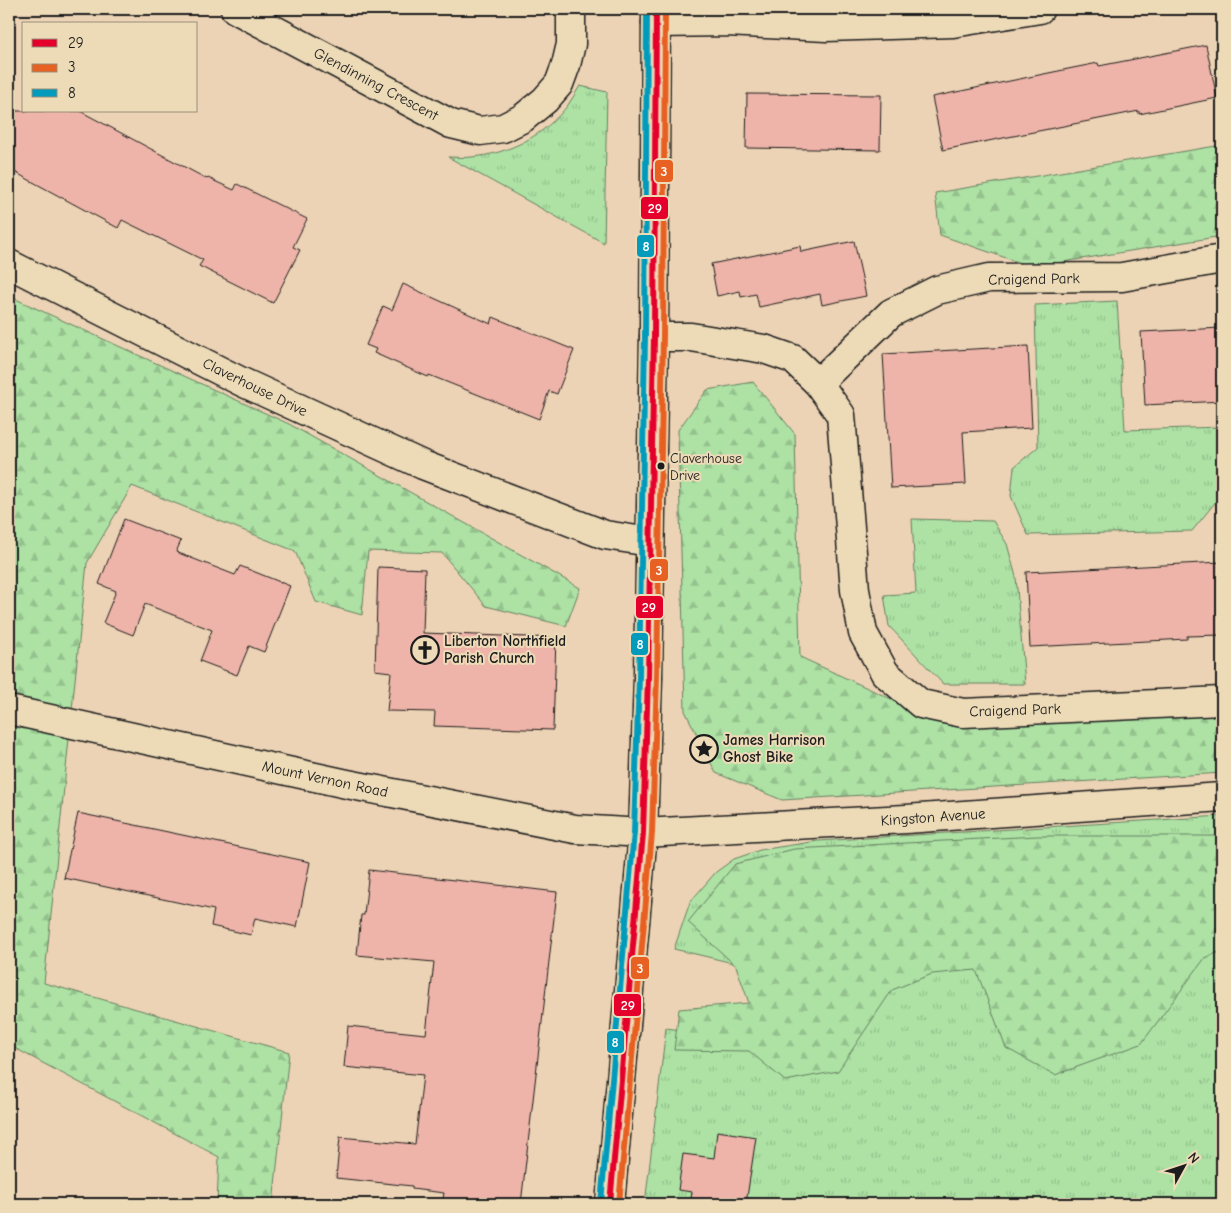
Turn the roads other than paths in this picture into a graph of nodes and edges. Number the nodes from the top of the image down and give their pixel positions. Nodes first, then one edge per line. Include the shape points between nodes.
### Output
1 (234, 9) edge
2 (572, 9) edge
3 (1040, 9) edge
4 (728, 15) edge
5 (656, 16) edge
6 (1222, 259) edge
7 (9, 264) edge
8 (654, 337) junction
9 (818, 382) junction
10 (650, 542) junction
11 (1222, 702) edge
12 (9, 710) edge
13 (1222, 796) edge
14 (643, 833) junction
15 (610, 1204) edge

1 - 2 street, Glendinning Crescent via 451,124 480,131 503,128 523,118 546,100 559,84 571,44
3 - 4 street via 953,23 826,27
4 - 5 street
5 - 8 main road
6 - 9 street, Craigend Park via 1122,277 989,278 937,290 891,313
7 - 10 street, Claverhouse Drive via 242,382 422,465 605,535
8 - 9 street, Craigend Park via 691,338 764,349 794,359
8 - 10 main road
9 - 11 street, Craigend Park via 840,415 855,590 863,633 885,673 921,704 963,713
10 - 14 main road
12 - 14 street, Mount Vernon Road via 575,830
13 - 14 street, Kingston Avenue via 906,819
14 - 15 main road

